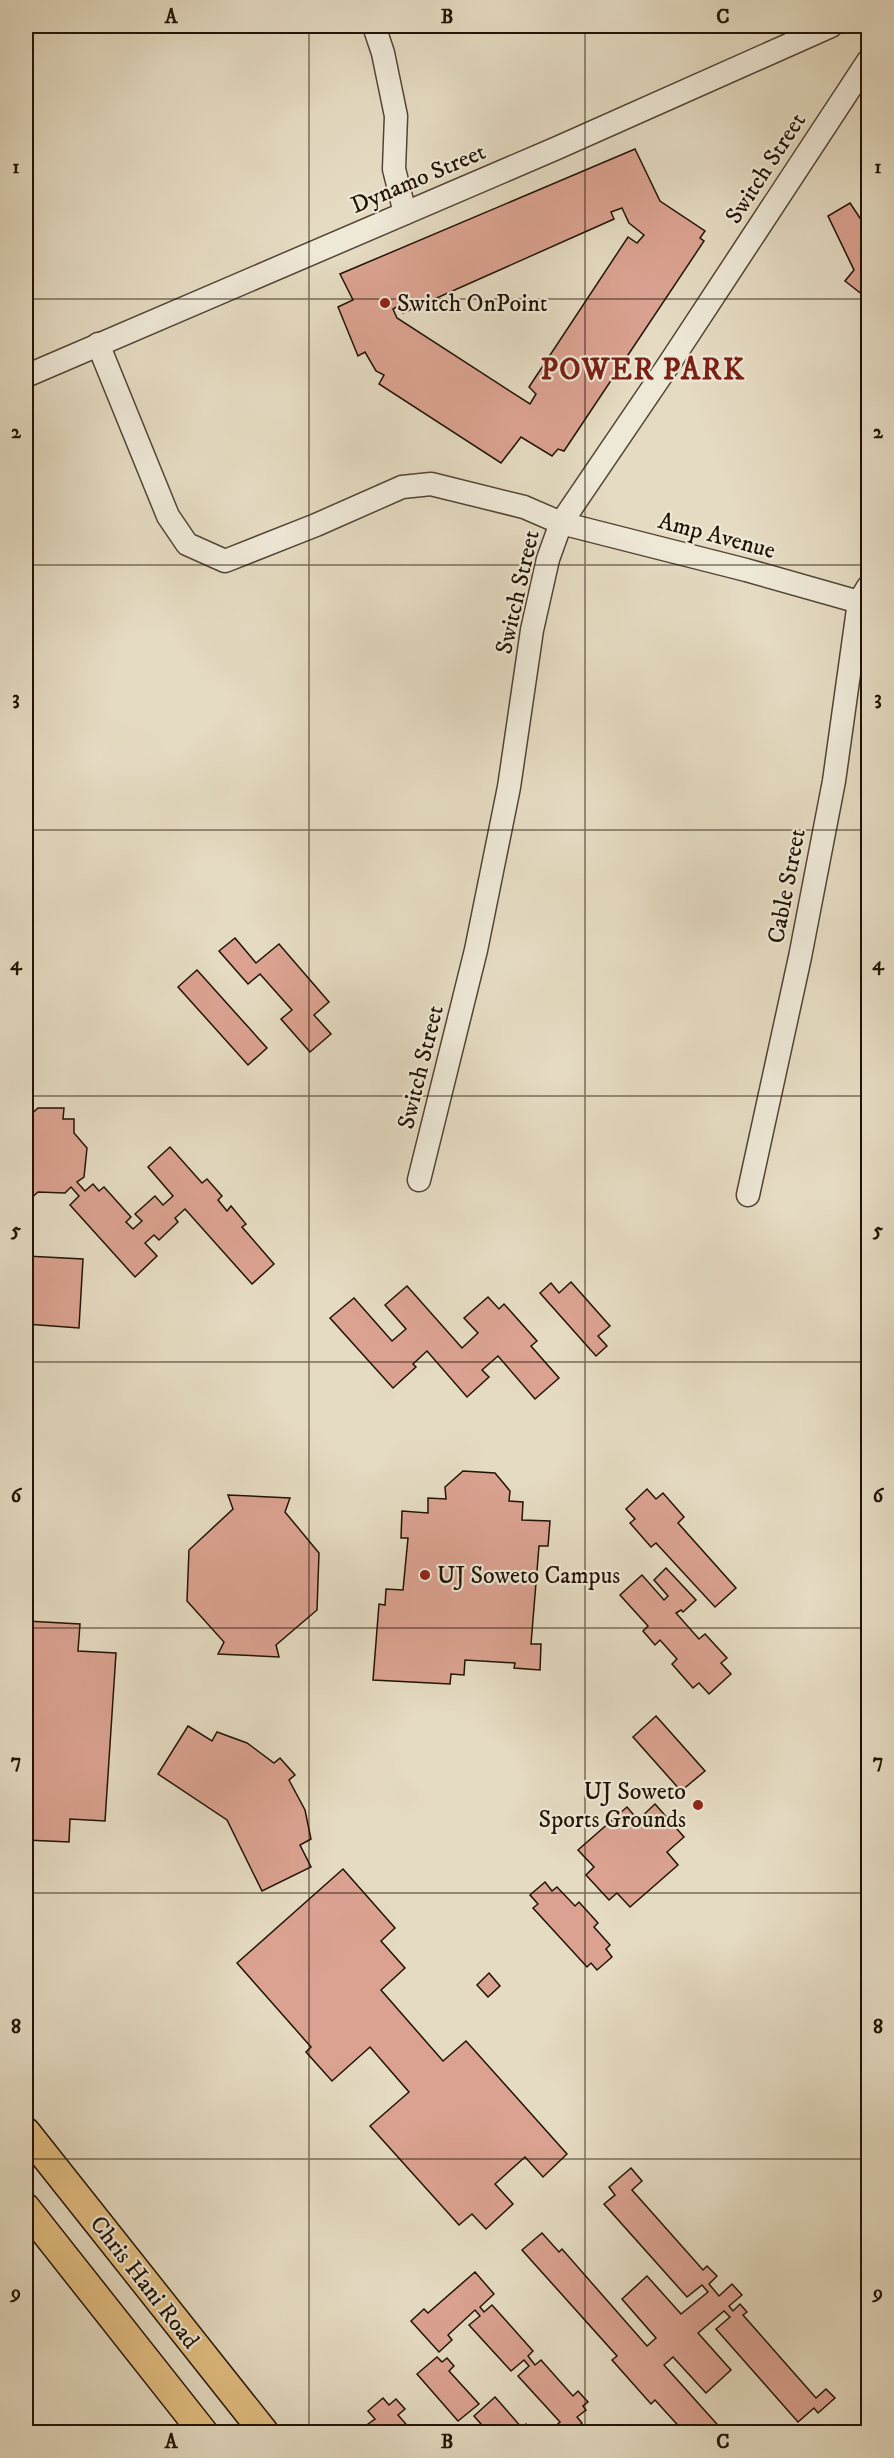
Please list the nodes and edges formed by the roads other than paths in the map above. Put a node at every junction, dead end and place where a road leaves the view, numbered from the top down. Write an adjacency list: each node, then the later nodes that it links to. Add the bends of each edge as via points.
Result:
1 (374, 26): 4 (street, via 396,116 394,170)
2 (831, 26): 4 (street, Dynamo Street)
3 (868, 61): 7 (street, Switch Street)
4 (405, 213): 5 (street, Dynamo Street)
5 (98, 344): 6 (street, Dynamo Street); 7 (street, Amp Avenue, via 168,516 187,544 225,561 402,487 431,484 524,507)
6 (26, 376)
7 (561, 523): 8 (street, Amp Avenue); 9 (street, Switch Street, via 548,559 532,630 509,787 476,950)
8 (864, 595): 10 (street, Cable Street, via 800,957)
9 (418, 1180)
10 (748, 1195)
11 (26, 2132): 14 (main road, Chris Hani Road)
12 (26, 2208): 13 (main road, Chris Hani Road)
13 (203, 2433)
14 (264, 2433)

